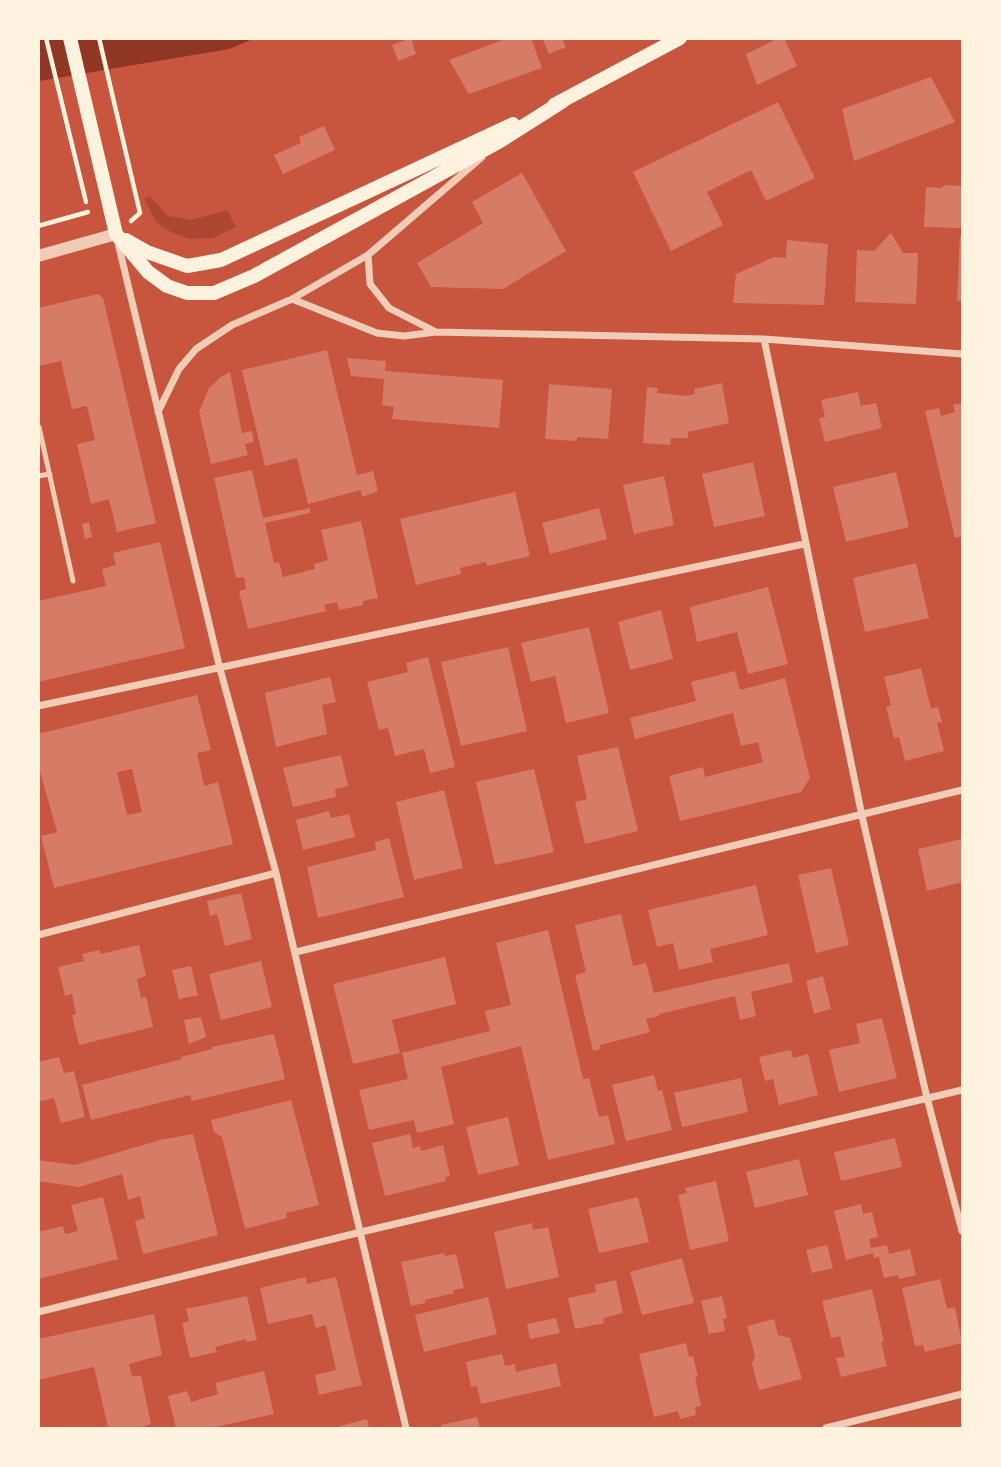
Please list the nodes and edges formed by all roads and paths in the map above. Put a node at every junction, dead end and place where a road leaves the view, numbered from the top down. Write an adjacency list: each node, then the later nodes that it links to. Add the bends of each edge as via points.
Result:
1 (46, 38): 7 (path, via 88,212)
2 (69, 38): 8 (main road)
3 (99, 38): 8 (path, via 140,214)
4 (680, 38): 5 (main road)
5 (563, 101): 6 (main road); 8 (main road, via 221,260 187,266 170,262)
6 (500, 141): 8 (main road, via 307,248 214,293 187,293 167,286 148,272); 10 (street)
7 (38, 226)
8 (116, 234): 9 (street); 15 (street)
9 (38, 256)
10 (368, 256): 11 (street); 12 (street, via 370,284 389,308)
11 (292, 299): 12 (street, via 377,333); 15 (street, via 232,325 196,349 179,369)
12 (436, 332): 13 (street)
13 (764, 339): 14 (street); 19 (street)
14 (962, 354)
15 (157, 413): 21 (street)
16 (39, 427): 17 (lane)
17 (50, 474): 18 (lane); 20 (lane)
18 (38, 476)
19 (804, 544): 21 (street); 24 (street)
20 (73, 581)
21 (220, 669): 22 (street); 25 (street)
22 (38, 706)
23 (962, 790): 24 (street)
24 (862, 816): 27 (street); 29 (street)
25 (276, 873): 26 (street); 27 (street)
26 (38, 934)
27 (296, 952): 31 (street)
28 (962, 1090): 29 (street)
29 (927, 1098): 30 (street); 31 (street)
30 (962, 1231)
31 (361, 1232): 32 (street); 34 (street)
32 (38, 1312)
33 (962, 1394): 35 (street)
34 (406, 1429)
35 (826, 1429)

